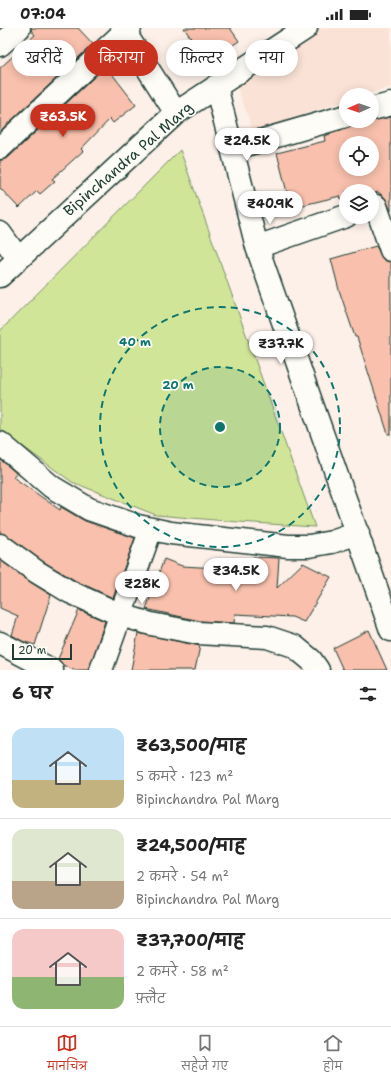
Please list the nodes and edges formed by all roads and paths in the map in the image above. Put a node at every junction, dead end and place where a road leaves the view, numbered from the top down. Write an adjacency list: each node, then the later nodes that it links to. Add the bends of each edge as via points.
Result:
1 (19, 28): 4 (street)
2 (125, 29): 8 (street); 10 (street)
3 (301, 29): 5 (street, Bipinchandra Pal Marg)
4 (0, 45)
5 (216, 86): 8 (street, Bipinchandra Pal Marg); 11 (street)
6 (391, 104): 7 (street)
7 (379, 107)
8 (176, 113): 17 (street, Bipinchandra Pal Marg)
9 (339, 118): 11 (street)
10 (0, 148)
11 (232, 149): 15 (street)
12 (380, 205): 16 (street)
13 (339, 218): 15 (street)
14 (0, 233): 17 (street)
15 (257, 247): 21 (street)
16 (391, 250)
17 (18, 258): 18 (street, Bipinchandra Pal Marg)
18 (0, 276)
19 (0, 443): 20 (street, via 52,487 89,510)
20 (151, 529): 21 (street, via 288,546 332,542); 23 (street)
21 (358, 533): 24 (street)
22 (0, 545): 23 (street, via 70,592)
23 (121, 615): 27 (street); 28 (street, via 151,624 198,632 267,638 294,646 311,660)
24 (390, 627)
25 (0, 643): 26 (street)
26 (52, 670)
27 (101, 670)
28 (318, 670)

